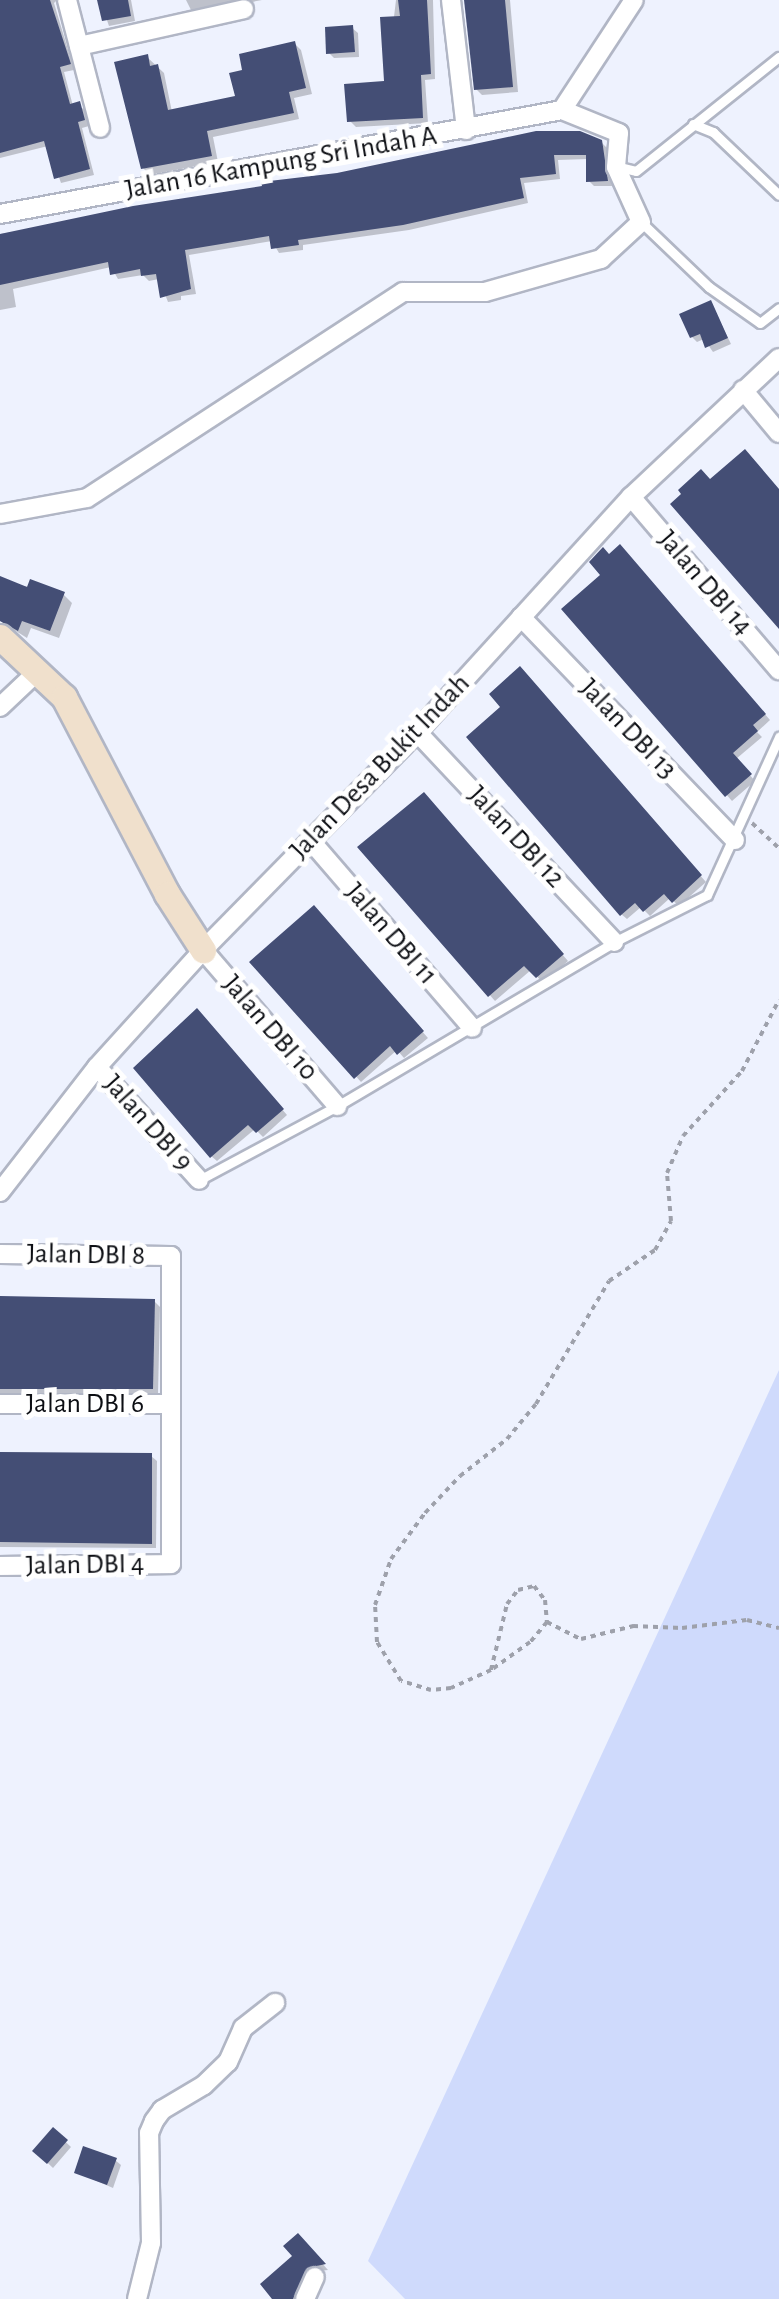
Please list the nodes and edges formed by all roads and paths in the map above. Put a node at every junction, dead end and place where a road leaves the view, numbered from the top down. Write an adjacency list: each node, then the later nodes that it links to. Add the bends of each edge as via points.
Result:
1 (68, 0): 5 (street)
2 (452, 0): 10 (street)
3 (634, 0): 7 (street)
4 (244, 8): 5 (street)
5 (79, 46): 9 (street)
6 (779, 57): 8 (lane)
7 (562, 110): 10 (street, Jalan 16 Kampung Sri Indah A); 11 (street, via 620,133)
8 (693, 124): 11 (lane, via 636,171); 12 (lane, via 713,132)
9 (100, 128)
10 (466, 130): 13 (street, Jalan 16 Kampung Sri Indah A)
11 (616, 167): 14 (street)
12 (779, 195)
13 (0, 214)
14 (640, 222): 15 (lane, via 760,324); 20 (street, via 601,258 584,264 485,292 403,292 87,498)
15 (779, 308)
16 (779, 358): 17 (street, Jalan Desa Bukit Indah)
17 (743, 390): 18 (street); 19 (street, Jalan Desa Bukit Indah)
18 (779, 433)
19 (631, 496): 21 (street, Jalan Desa Bukit Indah); 23 (street, Jalan DBI 14)
20 (0, 514)
21 (521, 618): 26 (street, Jalan Desa Bukit Indah); 30 (street, Jalan DBI 13)
22 (0, 637): 24 (street)
23 (779, 670)
24 (37, 672): 25 (street); 33 (street, via 64,697)
25 (0, 707)
26 (417, 732): 29 (street, Jalan Desa Bukit Indah); 32 (street, Jalan DBI 12)
27 (779, 737): 28 (lane)
28 (745, 816): 30 (lane); 31 (path)
29 (310, 840): 33 (street, Jalan Desa Bukit Indah); 35 (street, Jalan DBI 11)
30 (735, 840): 32 (lane, via 707,894)
31 (779, 848)
32 (614, 942): 35 (lane)
33 (203, 950): 36 (street, Jalan Desa Bukit Indah); 37 (street, Jalan DBI 10)
34 (779, 1000): 46 (path, via 742,1071 683,1136 667,1173 671,1220 655,1250 609,1281 536,1404 507,1440 425,1513 391,1559 375,1605 377,1642 401,1681 452,1688)
35 (472, 1028): 37 (lane)
36 (97, 1066): 38 (street, Jalan DBI 9); 39 (street, Jalan Desa Bukit Indah)
37 (337, 1106): 38 (lane)
38 (199, 1180)
39 (0, 1192)
40 (0, 1254): 42 (street, Jalan DBI 8, via 171,1256)
41 (0, 1404): 42 (street, Jalan DBI 6)
42 (171, 1404): 43 (street, Jalan DBI 4, via 170,1564)
43 (0, 1566)
44 (547, 1622): 45 (path, via 581,1639 634,1626 747,1620); 46 (path); 46 (path, via 534,1586 518,1590 497,1632)
45 (779, 1628)
46 (491, 1670)
47 (275, 2003): 49 (street, via 243,2028 228,2062 162,2110 148,2133 151,2243)
48 (315, 2277): 50 (street)
49 (136, 2299)
50 (306, 2299)

